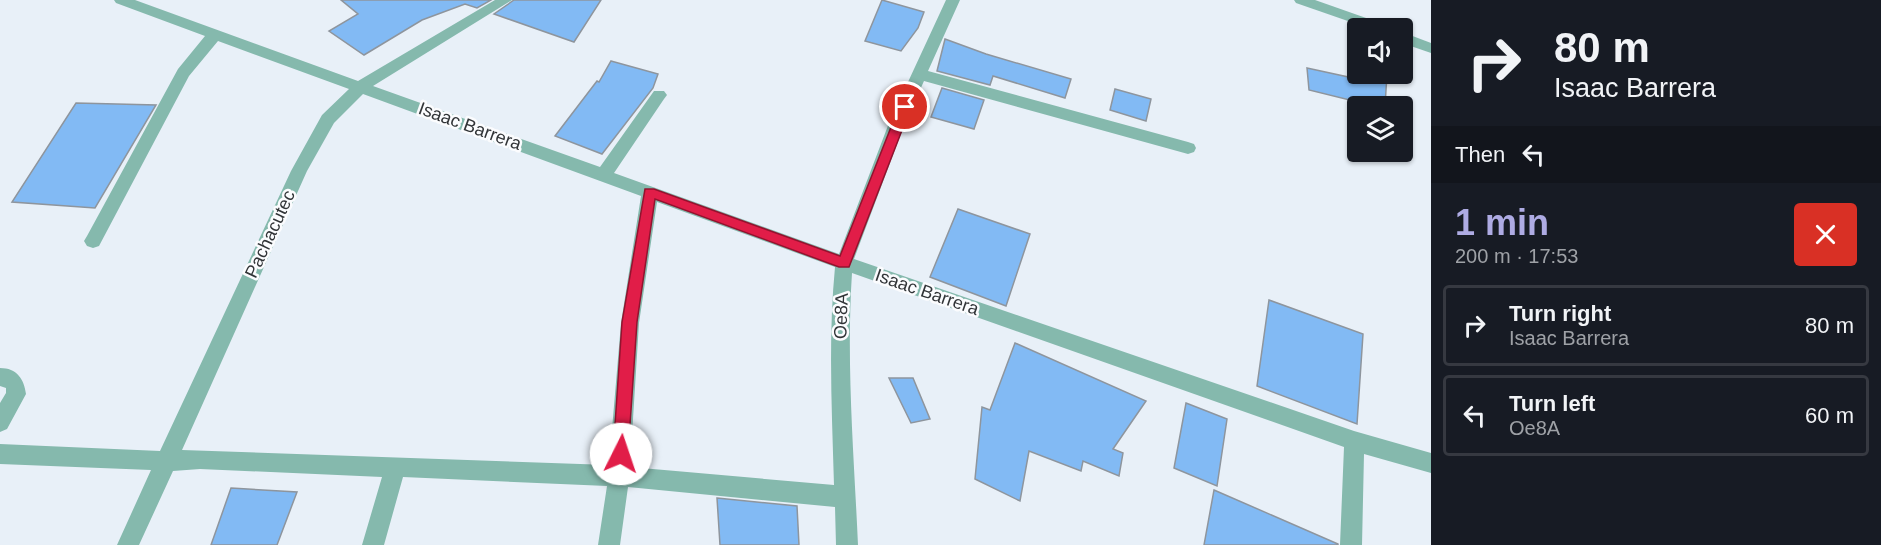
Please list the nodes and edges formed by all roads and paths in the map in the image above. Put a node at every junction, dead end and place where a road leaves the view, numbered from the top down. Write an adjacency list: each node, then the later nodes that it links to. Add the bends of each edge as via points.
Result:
1 (121, 0): 6 (street, Isaac Barrera)
2 (505, 0): 10 (street, Pachacutec)
3 (953, 0): 9 (street, Oe8A)
4 (1301, 0): 5 (street)
5 (1352, 18)
6 (216, 33): 10 (street, Isaac Barrera); 15 (street, via 183,73)
7 (1413, 41): 8 (street)
8 (1431, 48)
9 (919, 74): 12 (street); 16 (street, Oe8A)
10 (360, 86): 13 (street, Isaac Barrera); 21 (street, Pachacutec, via 328,119 299,171)
11 (658, 95): 13 (street)
12 (1188, 148)
13 (605, 176): 14 (street, Isaac Barrera)
14 (650, 192): 16 (street, Isaac Barrera); 24 (street, via 630,322)
15 (93, 241)
16 (844, 263): 19 (street, Isaac Barrera); 25 (street, Oe8A, via 840,374)
17 (0, 377): 18 (street, via 15,384 16,394)
18 (0, 422)
19 (1354, 441): 22 (street, Isaac Barrera); 30 (street)
20 (0, 454): 21 (street)
21 (166, 460): 23 (street); 26 (street, Pachacutec)
22 (1431, 463)
23 (395, 468): 24 (street); 27 (street)
24 (619, 476): 25 (street); 28 (street)
25 (846, 497): 29 (street, Oe8A)
26 (128, 545)
27 (373, 545)
28 (609, 545)
29 (847, 545)
30 (1351, 545)

